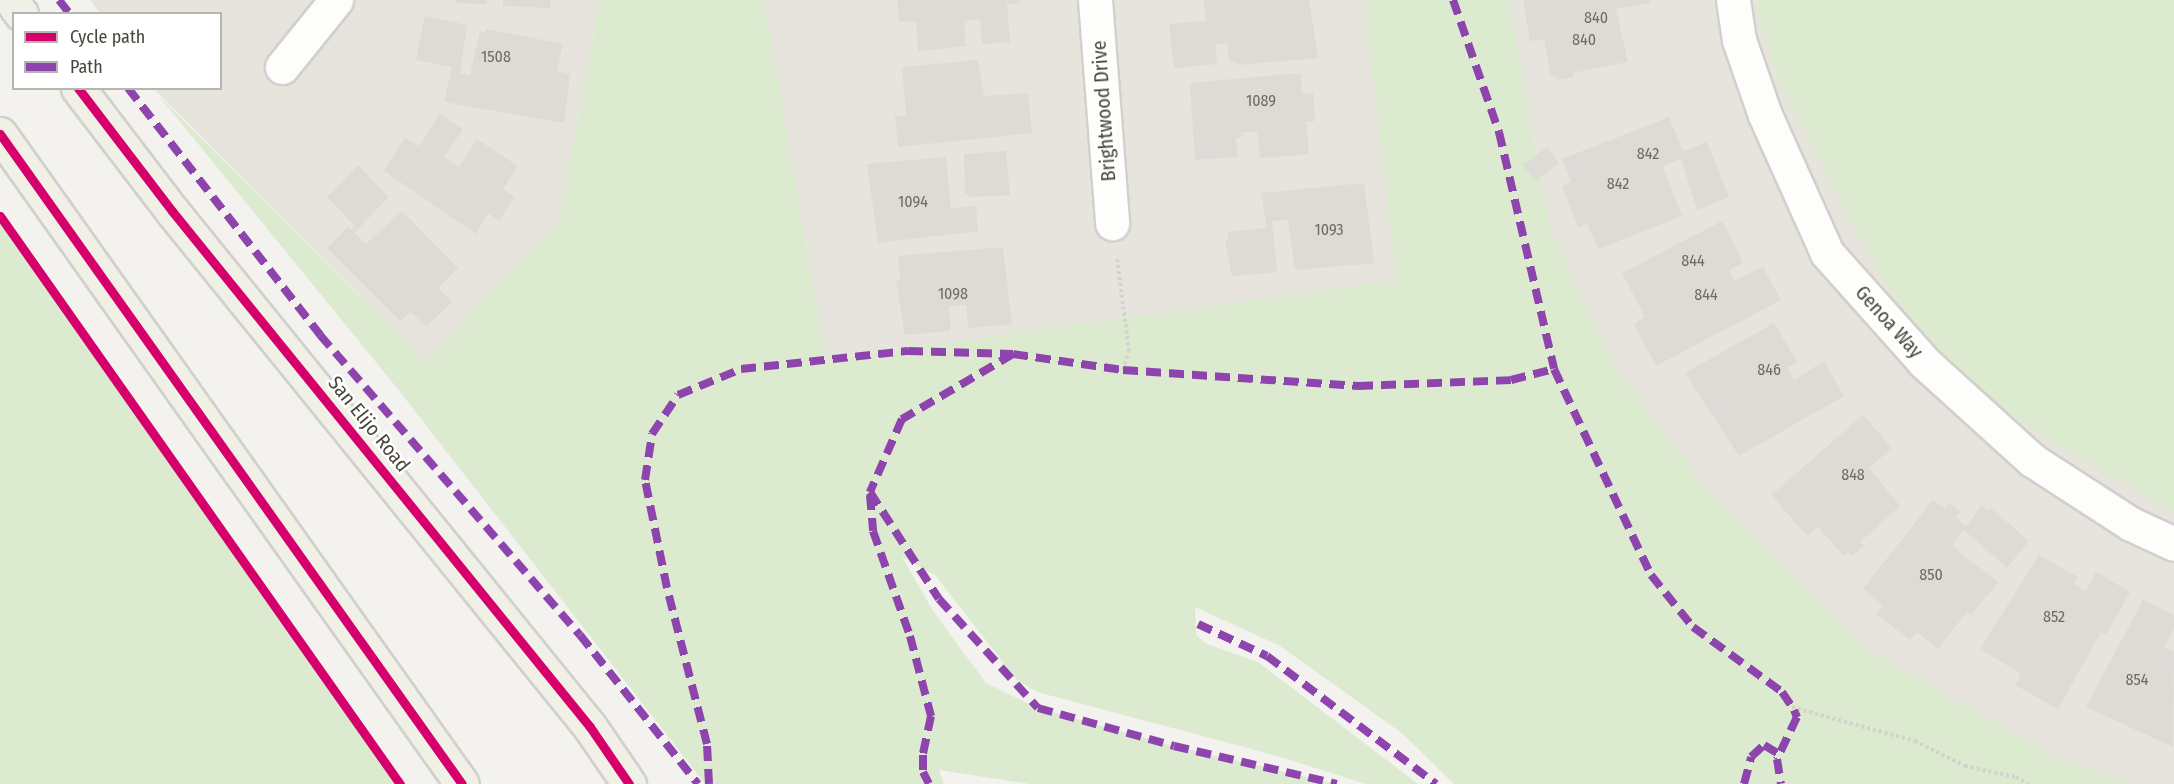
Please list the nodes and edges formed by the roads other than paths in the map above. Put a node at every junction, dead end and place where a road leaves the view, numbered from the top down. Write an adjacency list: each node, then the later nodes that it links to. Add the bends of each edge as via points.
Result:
1 (336, 0): 4 (street)
2 (1095, 0): 7 (street, Brightwood Drive)
3 (1732, 0): 8 (street, Genoa Way, via 1739,40 1765,115 1827,253 1924,362 2032,460 2131,524)
4 (282, 67)
5 (80, 90): 10 (main road, San Elijo Road, via 172,212 590,727)
6 (0, 134): 9 (main road)
7 (1112, 223)
8 (2174, 544)
9 (462, 784)
10 (629, 784)

